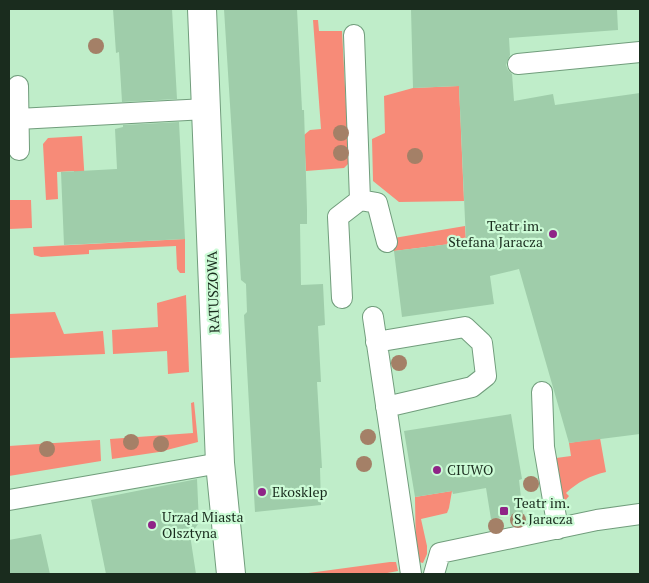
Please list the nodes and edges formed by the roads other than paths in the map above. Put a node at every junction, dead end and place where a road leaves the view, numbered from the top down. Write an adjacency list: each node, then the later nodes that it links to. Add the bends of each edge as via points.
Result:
1 (202, 9): 6 (street, RATUSZOWA)
2 (354, 35): 9 (lane)
3 (640, 52): 4 (lane)
4 (518, 64)
5 (18, 86): 7 (lane)
6 (206, 108): 7 (lane); 16 (street, RATUSZOWA)
7 (18, 120): 8 (lane)
8 (19, 150)
9 (360, 200): 10 (lane, via 377,203); 11 (lane, via 338,217)
10 (387, 242)
11 (342, 298)
12 (373, 317): 13 (lane)
13 (376, 342): 15 (lane); 15 (lane, via 465,327 482,343 486,376 472,387)
14 (542, 392): 19 (lane, via 544,447)
15 (386, 407): 21 (lane)
16 (220, 463): 17 (lane); 20 (street, RATUSZOWA)
17 (9, 500)
18 (640, 514): 19 (lane)
19 (558, 529): 22 (lane, via 440,553)
20 (231, 574)
21 (410, 574)
22 (434, 574)

